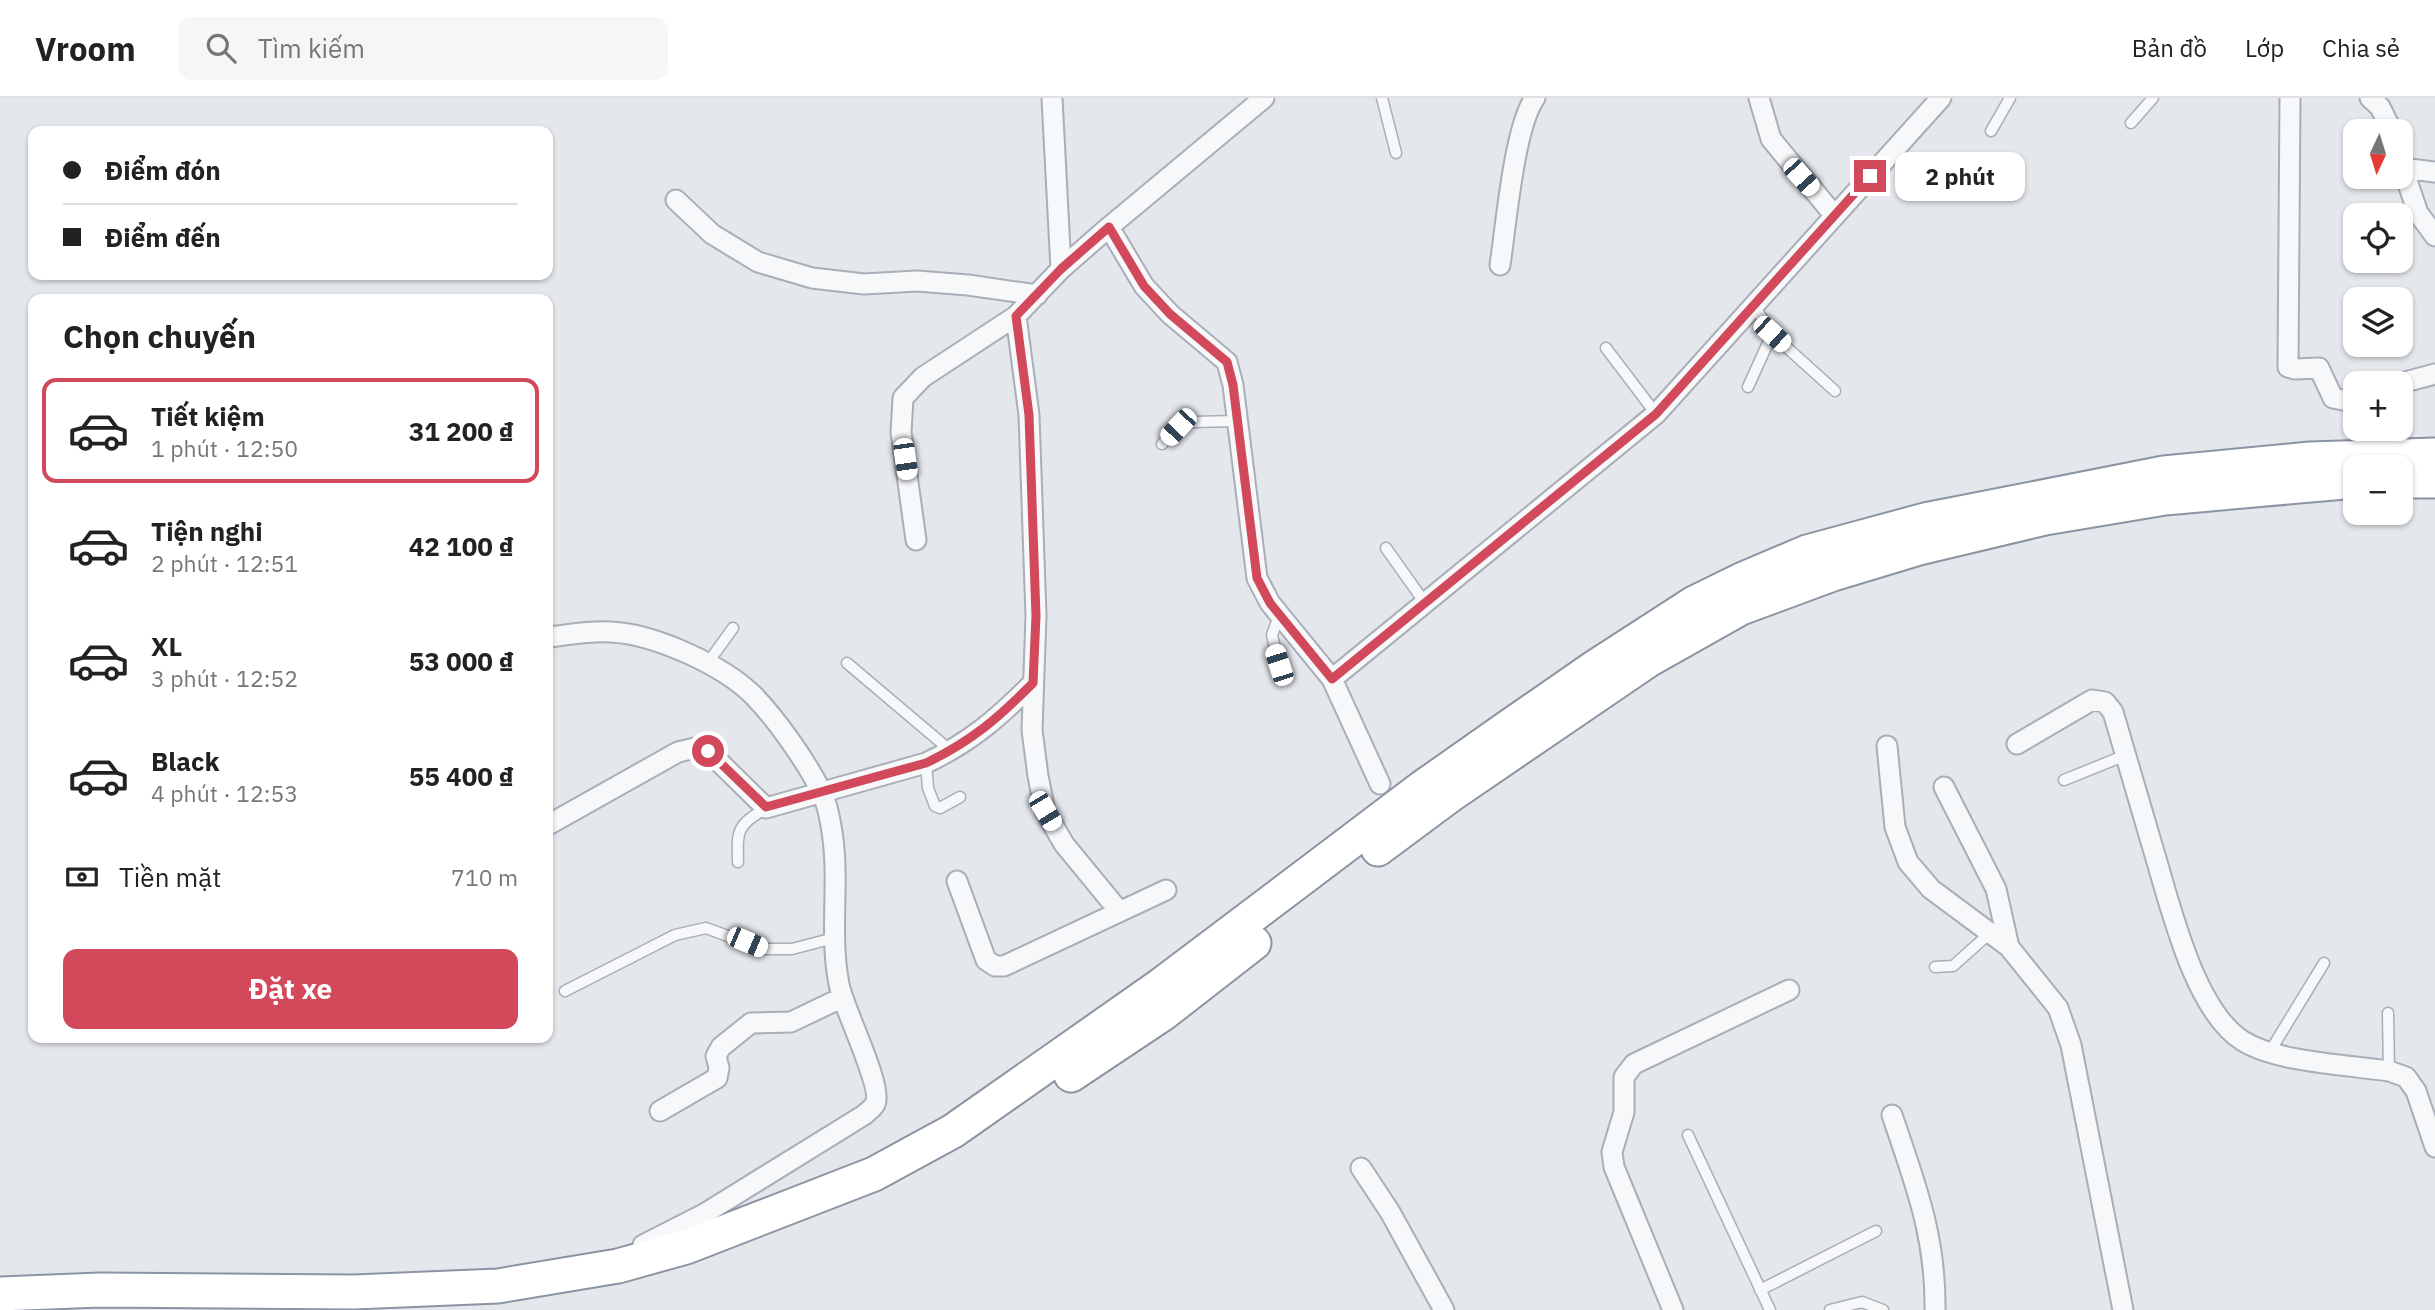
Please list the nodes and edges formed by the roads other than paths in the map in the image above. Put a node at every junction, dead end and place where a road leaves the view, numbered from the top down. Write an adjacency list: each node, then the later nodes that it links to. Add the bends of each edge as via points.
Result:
1 (1052, 98): 23 (street)
2 (1264, 98): 20 (street)
3 (1382, 98): 14 (lane)
4 (1759, 98): 19 (street, via 1771,139)
5 (1941, 98): 19 (street)
6 (2011, 98): 13 (lane)
7 (2153, 98): 12 (lane)
8 (2290, 98): 33 (street, via 2288,367 2319,368 2333,398)
9 (1526, 101): 22 (street)
10 (2380, 101): 11 (street)
11 (2387, 119)
12 (2131, 123)
13 (1991, 131)
14 (1396, 153)
15 (2413, 167): 16 (street)
16 (2435, 172)
17 (2410, 189): 21 (street, via 2418,213)
18 (676, 200): 24 (street, via 712,234 758,262 812,278 864,284 917,281)
19 (1834, 215): 25 (street)
20 (1109, 227): 23 (street); 35 (street, via 1144,286 1227,362)
21 (2435, 236)
22 (1500, 265)
23 (1061, 269): 24 (street)
24 (1037, 295): 26 (street)
25 (1754, 306): 27 (lane); 34 (street)
26 (1016, 316): 41 (street, via 923,377 903,398 901,432); 51 (street, via 1029,415 1036,616)
27 (1772, 334): 31 (lane); 32 (lane)
28 (1606, 348): 34 (lane)
29 (2435, 374): 30 (street)
30 (2413, 380)
31 (1748, 387)
32 (1835, 391)
33 (2343, 400)
34 (1656, 414): 43 (street)
35 (1237, 421): 36 (lane, via 1193,422 1178,427); 44 (street, via 1257,578)
36 (1162, 444)
37 (2435, 455): 88 (highway, via 2310,459 2164,472 1925,520 1807,552 1741,580 1694,603 1518,720 1161,985 953,1131 874,1174 686,1247 618,1266 498,1286 354,1292)
38 (2413, 481): 39 (highway)
39 (2435, 481)
40 (2343, 482): 89 (highway, via 2165,498 2045,519 1919,548 1741,608 1647,661 1452,794 1164,1013 913,1175 796,1229 622,1283 539,1299)
41 (916, 540)
42 (1386, 548): 43 (lane)
43 (1425, 603): 50 (street)
44 (1280, 615): 49 (lane, via 1272,635); 50 (street)
45 (733, 628): 48 (lane)
46 (553, 637): 48 (street, via 611,632 662,642)
47 (847, 663): 54 (lane)
48 (707, 664): 60 (street, via 753,695)
49 (1279, 665)
50 (1332, 679): 58 (street)
51 (1033, 683): 54 (street, via 991,725); 67 (street, via 1032,730 1045,811 1064,844)
52 (2017, 744): 55 (street, via 2092,700 2105,702 2113,712)
53 (1887, 747): 68 (street, via 1895,827 1908,862 1931,889)
54 (951, 751): 56 (street)
55 (2126, 755): 57 (lane); 77 (street, via 2178,932 2197,980 2214,1013 2241,1041)
56 (926, 763): 60 (street); 61 (lane, via 934,806 940,808)
57 (2064, 780)
58 (1380, 784)
59 (1944, 787): 70 (street, via 1996,889)
60 (822, 792): 62 (street); 69 (street, via 836,870)
61 (960, 797)
62 (766, 807): 63 (street, via 708,751 695,748 678,752); 64 (lane, via 738,830)
63 (553, 822)
64 (738, 862)
65 (957, 881): 67 (street, via 986,960 995,966 1004,966)
66 (1166, 890): 67 (street)
67 (1119, 911)
68 (1990, 933): 70 (street); 72 (lane, via 1953,966)
69 (834, 938): 74 (lane, via 792,949 763,949 706,928 675,935); 75 (street)
70 (2009, 947): 96 (street, via 2058,1008 2071,1045)
71 (2324, 963): 77 (lane)
72 (1935, 967)
73 (1789, 990): 91 (street, via 1634,1064 1624,1077 1624,1112 1612,1152 1614,1167)
74 (565, 991)
75 (841, 998): 79 (street, via 791,1022 751,1023 721,1047 716,1056 717,1078); 86 (street, via 867,1060 876,1104 704,1214)
76 (2389, 1013): 78 (lane)
77 (2269, 1054): 78 (street)
78 (2389, 1072): 80 (street, via 2406,1077)
79 (660, 1111)
80 (2429, 1111): 83 (street)
81 (1892, 1115): 95 (street, via 1927,1222)
82 (1688, 1135): 87 (lane)
83 (2435, 1147)
84 (1362, 1168): 90 (street)
85 (1876, 1231): 87 (lane)
86 (643, 1245)
87 (1760, 1290): 92 (lane)
88 (0, 1294)
89 (392, 1310)
90 (1444, 1310)
91 (1673, 1310)
92 (1770, 1310)
93 (1830, 1310): 94 (lane, via 1862,1301)
94 (1883, 1310)
95 (1936, 1310)
96 (2123, 1310)

